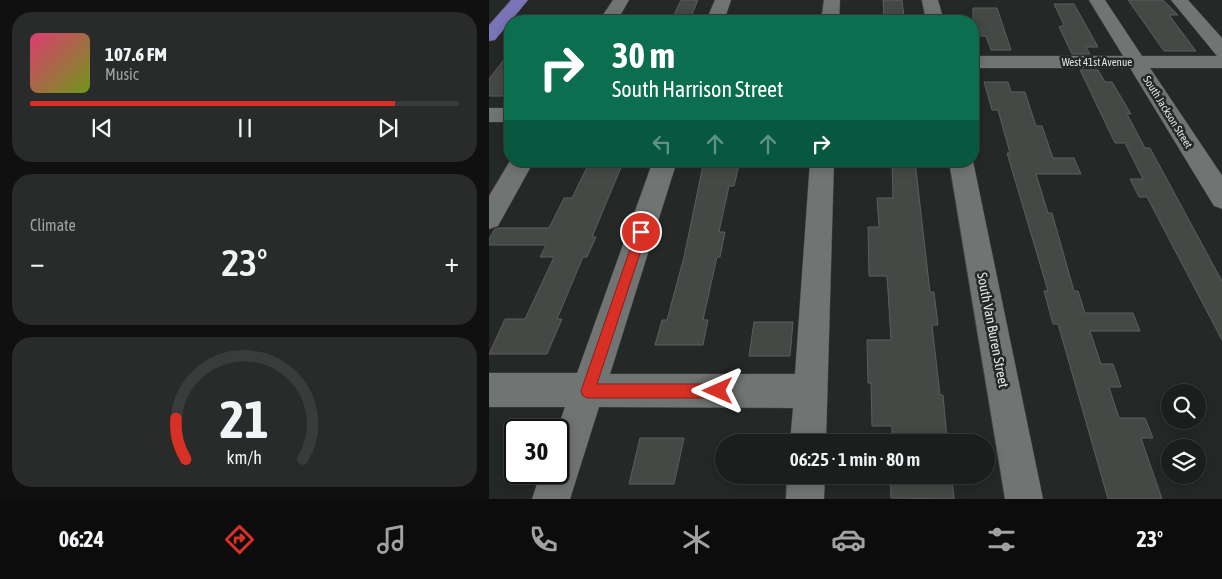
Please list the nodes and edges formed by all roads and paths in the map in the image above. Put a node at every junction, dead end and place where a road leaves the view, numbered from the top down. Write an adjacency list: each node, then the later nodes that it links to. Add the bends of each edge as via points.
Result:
1 (520, 0): 8 (main road)
2 (621, 0): 9 (street)
3 (723, 0): 10 (street)
4 (832, 0): 11 (street)
5 (931, 0): 12 (street)
6 (1097, 0): 17 (street, South Jackson Street)
7 (1179, 0): 15 (street)
8 (507, 15)
9 (612, 15)
10 (717, 15)
11 (831, 15)
12 (934, 15)
13 (504, 19): 14 (main road)
14 (489, 36)
15 (1222, 52)
16 (979, 62): 17 (street, West 41st Avenue)
17 (1136, 62): 18 (street, West 41st Avenue); 25 (street, South Jackson Street)
18 (1222, 62)
19 (489, 115): 20 (street)
20 (504, 115)
21 (519, 167): 26 (street)
22 (663, 167): 28 (street)
23 (822, 167): 29 (street)
24 (962, 167): 34 (street, South Van Buren Street)
25 (1222, 199)
26 (489, 219)
27 (489, 390): 28 (street)
28 (588, 391): 29 (street); 32 (street)
29 (811, 391): 30 (street)
30 (808, 434)
31 (806, 484): 33 (street)
32 (551, 499)
33 (805, 499)
34 (1024, 499)

